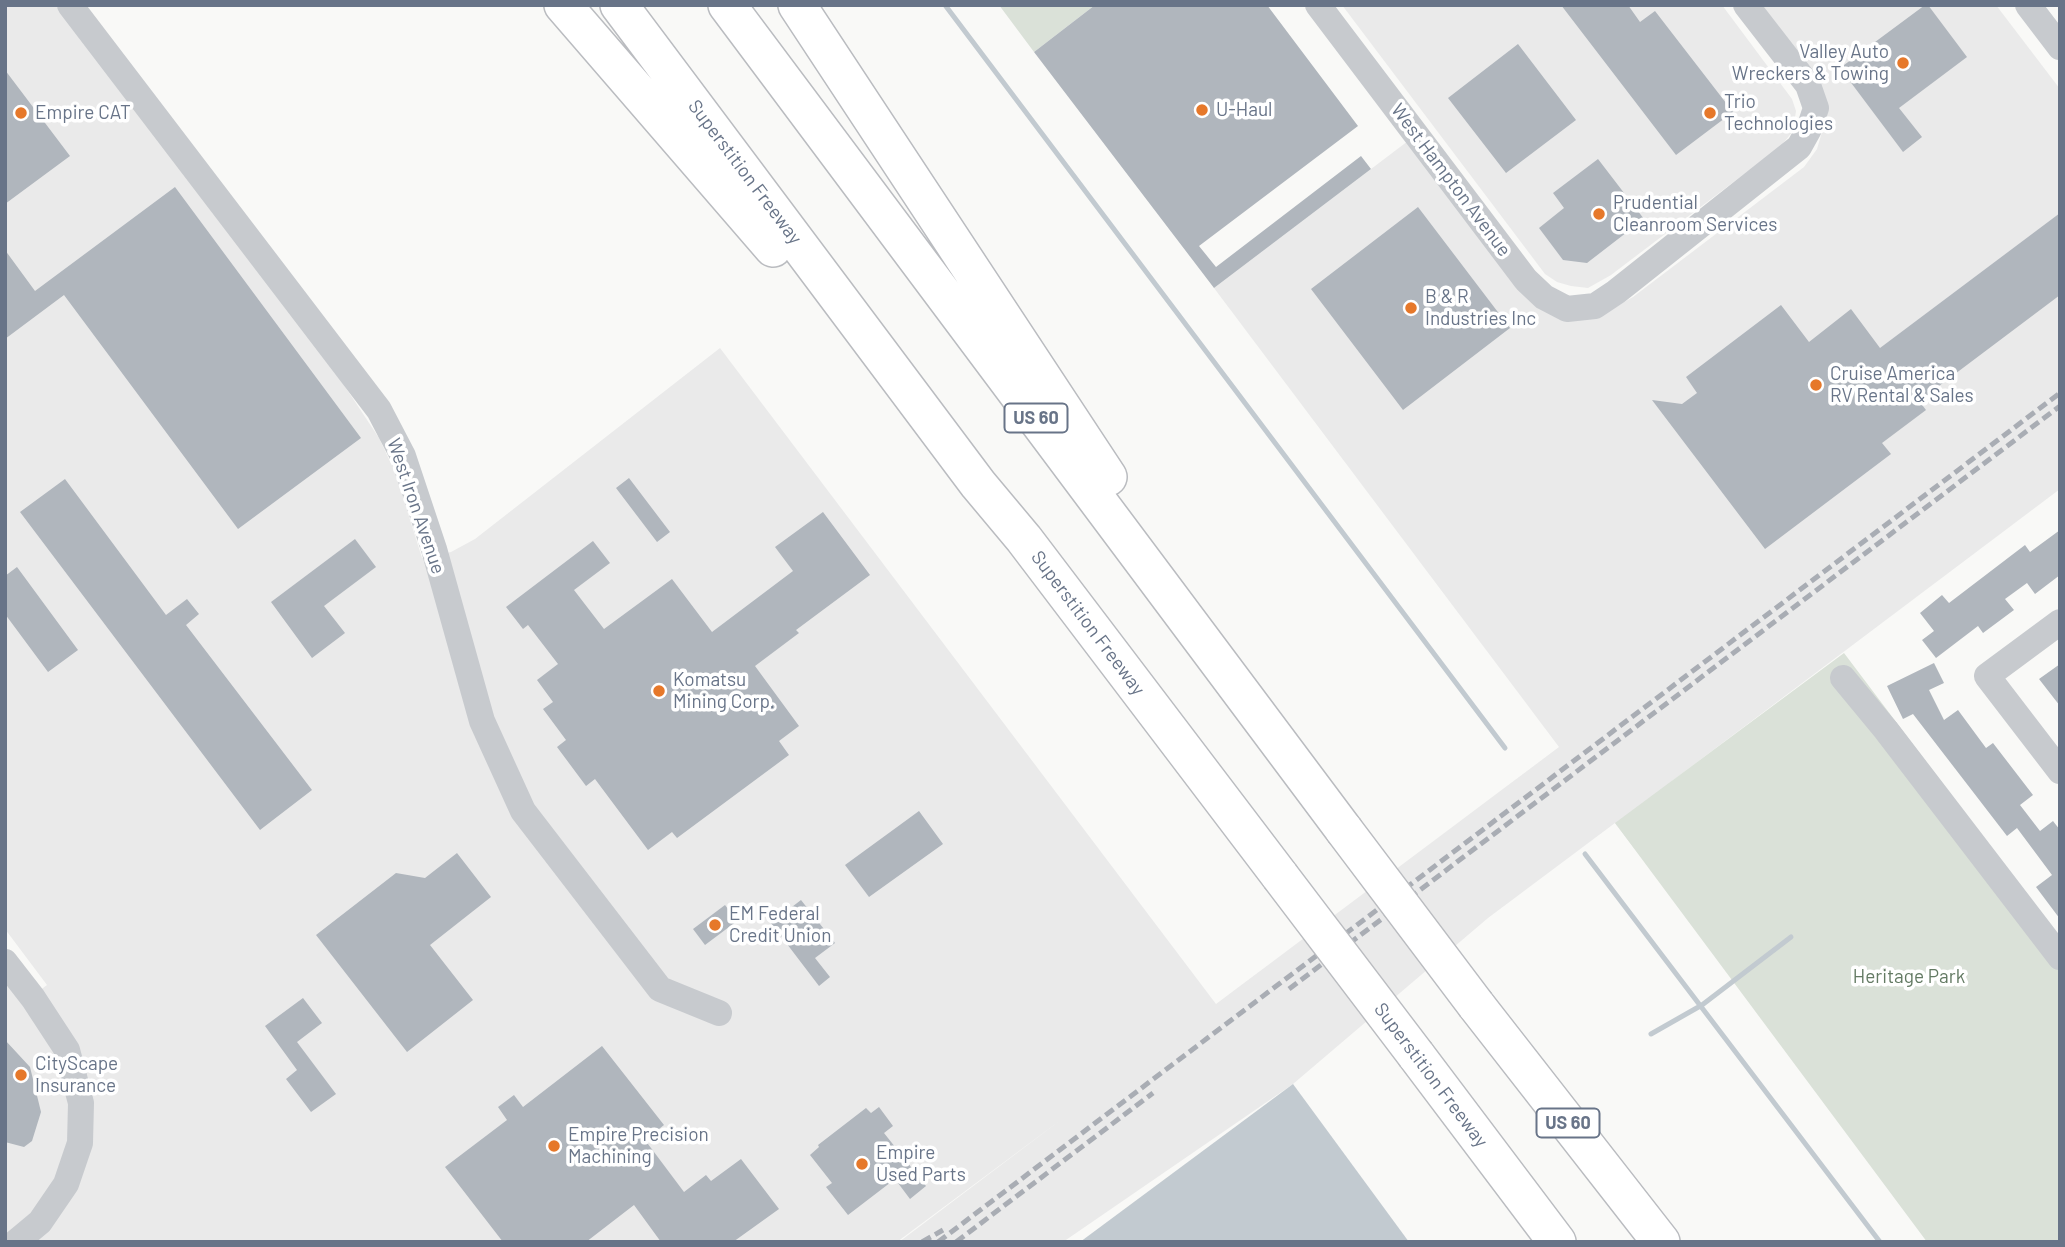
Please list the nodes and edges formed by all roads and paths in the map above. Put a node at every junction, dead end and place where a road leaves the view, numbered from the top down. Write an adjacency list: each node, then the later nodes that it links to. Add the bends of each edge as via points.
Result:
1 (70, 5): 17 (street, West Iron Avenue, via 379,410 403,456 416,495 482,721 523,811 660,989)
2 (563, 5): 10 (highway)
3 (619, 5): 10 (highway, Superstition Freeway)
4 (727, 5): 14 (highway, US 60)
5 (797, 5): 14 (highway)
6 (1318, 5): 7 (street, West Hampton Avenue, via 1526,280 1567,310 1603,301 1799,147 1810,129 1816,108 1808,85)
7 (1746, 5)
8 (2028, 5): 9 (street)
9 (2060, 47)
10 (978, 484): 18 (highway, Superstition Freeway, bridge)
11 (2060, 622): 13 (street, via 1987,676)
12 (1843, 678): 15 (street)
13 (2060, 771)
14 (1344, 830): 20 (highway, US 60, bridge)
15 (2060, 957)
16 (5, 962): 19 (street, via 67,1050 80,1103 80,1143 66,1184 40,1222)
17 (719, 1013)
18 (1555, 1240)
19 (16, 1242)
20 (1661, 1242)

